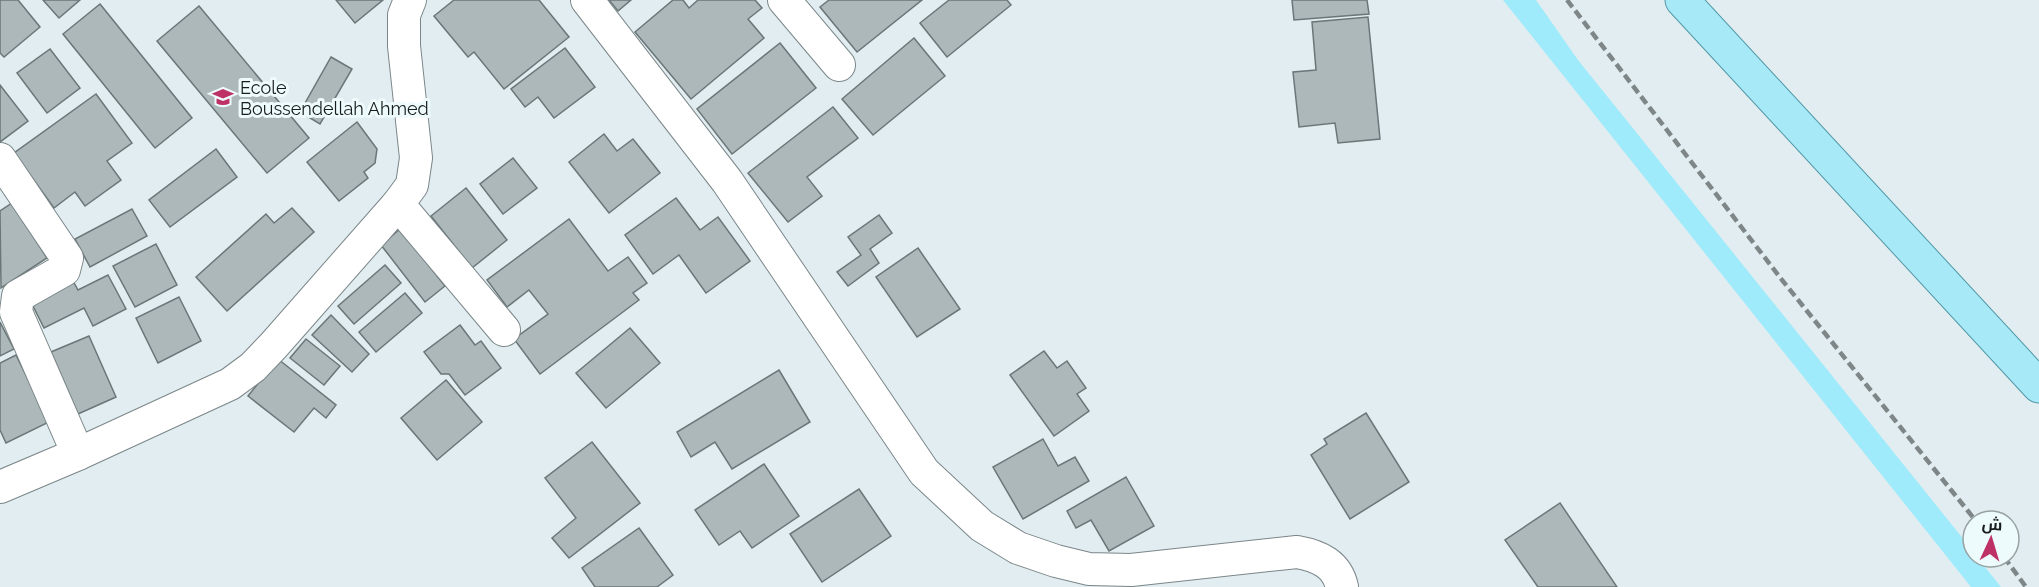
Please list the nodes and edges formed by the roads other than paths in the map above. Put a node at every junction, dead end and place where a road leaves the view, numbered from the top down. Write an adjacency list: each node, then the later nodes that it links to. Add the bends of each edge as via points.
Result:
1 (410, 0): 7 (street, via 404,15 404,46 416,158 412,185)
2 (587, 0): 12 (street, via 727,181 924,472 982,526 1018,548 1089,569 1131,570 1297,552 1316,555 1331,565)
3 (784, 0): 5 (street)
4 (1682, 0): 9 (main road)
5 (839, 65)
6 (0, 159): 10 (street, via 67,258 64,270 18,296 16,312)
7 (398, 204): 8 (street); 10 (street, via 253,367 230,384)
8 (504, 330)
9 (2039, 386)
10 (78, 454): 11 (street)
11 (0, 487)
12 (1342, 587)

